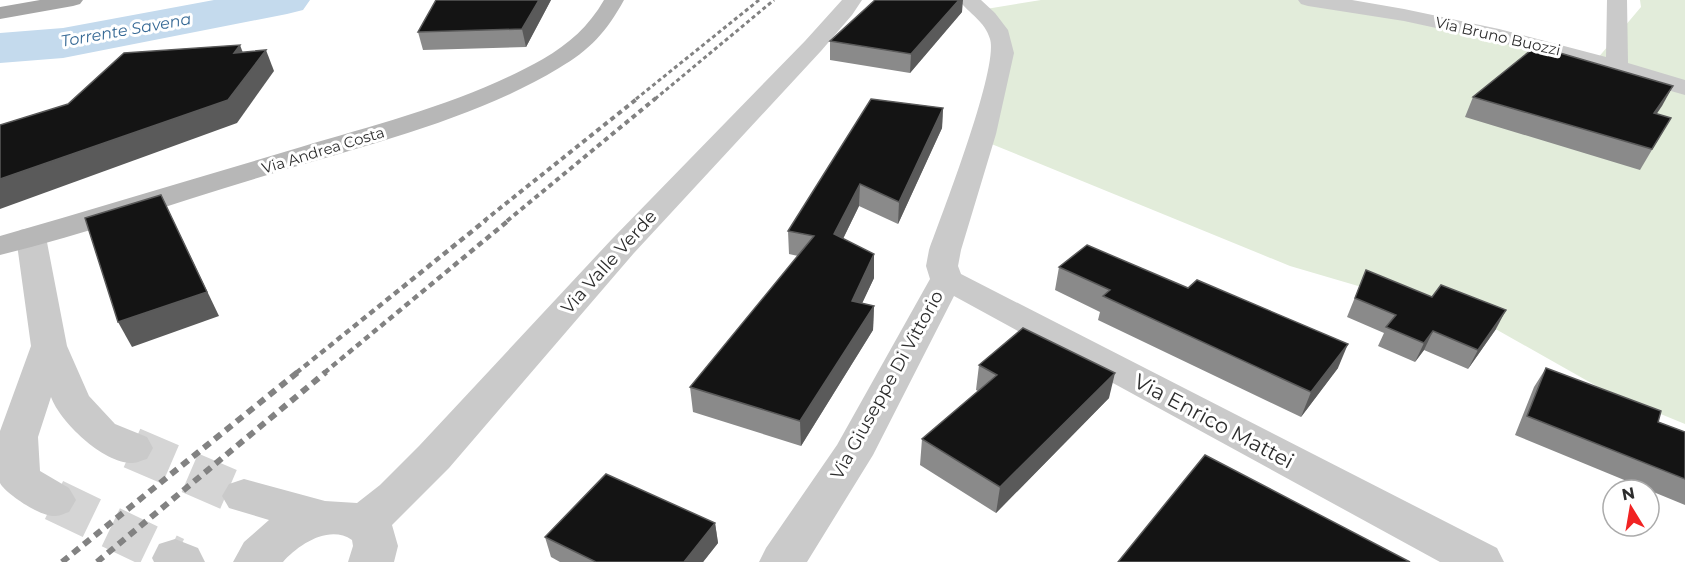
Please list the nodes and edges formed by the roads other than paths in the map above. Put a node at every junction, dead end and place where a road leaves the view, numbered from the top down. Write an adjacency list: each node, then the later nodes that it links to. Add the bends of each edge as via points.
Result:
1 (73, 0): 7 (main road)
2 (614, 0): 10 (main road, Via Andrea Costa, via 602,25 575,49 543,68 457,105 394,128)
3 (852, 0): 17 (street, Via Valle Verde, via 631,237 434,457)
4 (969, 0): 12 (street, Via Giuseppe Di Vittorio, via 997,28 1004,42 983,134 945,250 942,266)
5 (1308, 0): 8 (street, Via Bruno Buozzi, via 1477,29)
6 (1617, 0): 8 (street)
7 (0, 13)
8 (1617, 66): 9 (street, Via Bruno Buozzi)
9 (1685, 88)
10 (31, 237): 11 (main road, Via Andrea Costa); 13 (street)
11 (0, 246)
12 (946, 279): 19 (street, Via Giuseppe Di Vittorio, via 852,455); 20 (street, Via Enrico Mattei)
13 (49, 346): 14 (street, via 72,402 101,434); 16 (street, via 18,437 19,479)
14 (132, 447)
15 (244, 496): 17 (street)
16 (54, 500)
17 (353, 534): 18 (street, Via Valle Verde, via 302,524 266,548)
18 (256, 562)
19 (782, 562)
20 (1481, 562)

